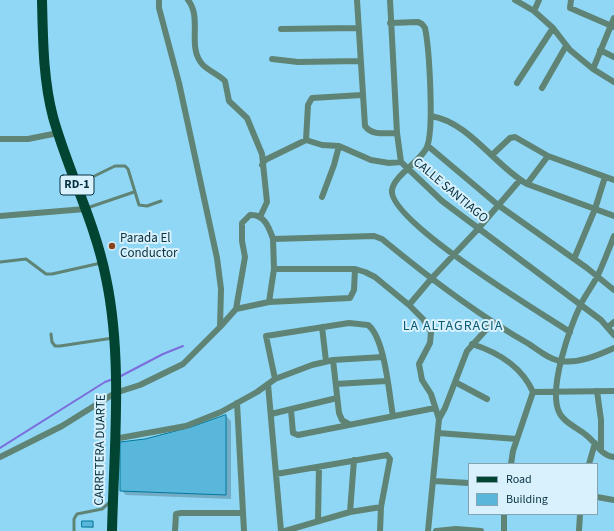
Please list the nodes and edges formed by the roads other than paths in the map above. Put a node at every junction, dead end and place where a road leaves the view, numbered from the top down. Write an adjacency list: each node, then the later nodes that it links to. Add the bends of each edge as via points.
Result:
1 (42, 0): 27 (main road, RD-1, via 45,68)
2 (159, 0): 71 (street, via 217,258 222,289)
3 (188, 0): 36 (street, via 194,13 196,54 202,64 225,81 230,101 247,118 251,126 262,154)
4 (357, 0): 13 (street)
5 (390, 0): 11 (street, CALLE SANTIAGO)
6 (515, 0): 9 (street)
7 (539, 0): 9 (street)
8 (571, 0): 12 (street, via 570,8)
9 (534, 12): 14 (street)
10 (614, 18): 12 (street)
11 (390, 23): 26 (street, via 418,22 425,28); 28 (street, CALLE SANTIAGO)
12 (612, 26): 17 (street)
13 (358, 28): 15 (street); 20 (street)
14 (553, 28): 16 (street); 23 (street)
15 (281, 29)
16 (566, 46): 21 (street); 24 (street)
17 (600, 50): 18 (street); 21 (street)
18 (614, 57)
19 (272, 59): 20 (street, via 298,62)
20 (360, 61): 25 (street)
21 (593, 69): 22 (street)
22 (614, 82)
23 (518, 83)
24 (542, 88)
25 (362, 95): 28 (street, via 367,129 377,133); 30 (street, via 312,98 308,105)
26 (431, 116): 32 (street); 33 (street, via 456,126)
27 (58, 133): 29 (street, via 28,139); 42 (main road, RD-1)
28 (397, 133): 35 (street, CALLE SANTIAGO)
29 (0, 139)
30 (306, 140): 31 (street, via 322,145); 36 (street, via 265,160)
31 (339, 146): 35 (street, via 371,160); 44 (street)
32 (428, 146): 37 (street); 46 (street)
33 (492, 155): 34 (street, via 510,138 515,137); 39 (street)
34 (548, 156): 38 (street); 41 (street)
35 (401, 162): 37 (street, CALLE SANTIAGO)
36 (262, 164): 51 (street, via 267,202)
37 (407, 170): 52 (street, CALLE SANTIAGO); 55 (street, via 392,188 392,198 423,231)
38 (605, 177): 40 (street); 48 (street)
39 (520, 180): 41 (street); 46 (street)
40 (614, 180)
41 (527, 184): 48 (street)
42 (77, 185): 43 (lane, via 120,165 128,169); 47 (main road, RD-1)
43 (134, 192): 45 (lane, via 139,205 147,206); 47 (lane)
44 (322, 197)
45 (161, 201)
46 (498, 205): 52 (street); 56 (street)
47 (86, 209): 49 (street); 58 (main road, RD-1)
48 (595, 209): 50 (street); 56 (street)
49 (0, 216)
50 (614, 216)
51 (260, 217): 54 (street, via 266,223); 68 (street, via 250,215 242,223 245,257)
52 (478, 230): 55 (street); 67 (street, CALLE SANTIAGO)
53 (614, 236): 61 (street)
54 (273, 239): 59 (street); 62 (street, via 374,236 382,239)
55 (454, 255): 62 (street); 74 (street)
56 (574, 259): 61 (street)
57 (0, 262): 58 (lane, via 26,259 46,274 52,274)
58 (103, 262): 77 (main road, RD-1, via 112,309)
59 (274, 269): 60 (street); 65 (street)
60 (355, 269): 65 (street, via 354,290 350,298); 66 (street, via 375,277)
61 (598, 276): 63 (street); 67 (street)
62 (431, 279): 66 (street); 69 (street)
63 (611, 282): 64 (street)
64 (614, 290)
65 (269, 302): 68 (street)
66 (409, 305): 97 (street, via 423,319 431,332 430,343 420,359 419,370)
67 (581, 305): 73 (street, CALLE SANTIAGO); 74 (street)
68 (236, 309): 71 (street)
69 (493, 322): 78 (street); 83 (street)
70 (614, 322): 73 (street)
71 (220, 327): 89 (street, via 183,364 140,385)
72 (322, 327): 80 (street, via 349,323 368,325 376,334); 82 (street); 84 (street, via 266,336)
73 (608, 327): 76 (street, CALLE SANTIAGO)
74 (570, 332): 83 (street)
75 (51, 334): 77 (lane, via 55,346)
76 (614, 335)
77 (114, 338): 89 (main road, CARRETERA DUARTE / RD-1)
78 (472, 344): 86 (street); 92 (street, via 485,348 520,371)
79 (614, 348): 83 (street, via 586,359)
80 (383, 357): 81 (street); 85 (street)
81 (333, 360): 82 (street); 88 (street)
82 (326, 361): 84 (street)
83 (561, 362): 93 (street)
84 (275, 379): 87 (street)
85 (386, 381): 88 (street); 100 (street)
86 (455, 382): 95 (street); 101 (street)
87 (268, 384): 96 (street); 99 (street)
88 (336, 384): 94 (street)
89 (115, 389): 104 (main road, CARRETERA DUARTE); 108 (street, via 62,426)
90 (597, 391): 91 (street); 93 (street); 107 (street, via 601,420)
91 (614, 391)
92 (532, 392): 93 (street); 105 (street)
93 (556, 393): 106 (street, via 559,414)
94 (337, 398): 98 (street); 102 (street, via 342,420)
95 (487, 399)
96 (237, 403): 104 (street, via 186,426); 122 (street)
97 (435, 408): 100 (street); 101 (street)
98 (291, 410): 99 (street); 102 (street, via 294,435)
99 (271, 414): 114 (street)
100 (393, 416): 102 (street)
101 (439, 419): 103 (street)
102 (349, 424)
103 (438, 433): 105 (street); 115 (street)
104 (114, 439): 117 (main road, CARRETERA DUARTE)
105 (517, 439): 111 (street)
106 (595, 443): 107 (street); 112 (street)
107 (601, 450): 109 (street, via 605,455)
108 (0, 457)
109 (614, 457)
110 (354, 460): 113 (street); 120 (street, via 389,456); 121 (street)
111 (511, 463)
112 (589, 463)
113 (319, 467): 114 (street); 125 (street)
114 (276, 474): 131 (street)
115 (434, 481): 116 (street); 134 (street)
116 (468, 483)
117 (113, 495): 127 (lane, via 102,510 77,514); 128 (main road, CARRETERA DUARTE)
118 (598, 497): 119 (street)
119 (614, 500)
120 (382, 508): 121 (street); 133 (street)
121 (350, 512): 125 (street)
122 (242, 513): 129 (street, via 176,514); 130 (street)
123 (504, 515): 137 (street)
124 (580, 515): 138 (street)
125 (318, 521): 132 (street)
126 (455, 530): 135 (street); 136 (street)
127 (74, 531)
128 (112, 531)
129 (175, 531)
130 (244, 531)
131 (281, 531)
132 (285, 531)
133 (380, 531)
134 (428, 531)
135 (436, 531)
136 (481, 531)
137 (504, 531)
138 (579, 531)

